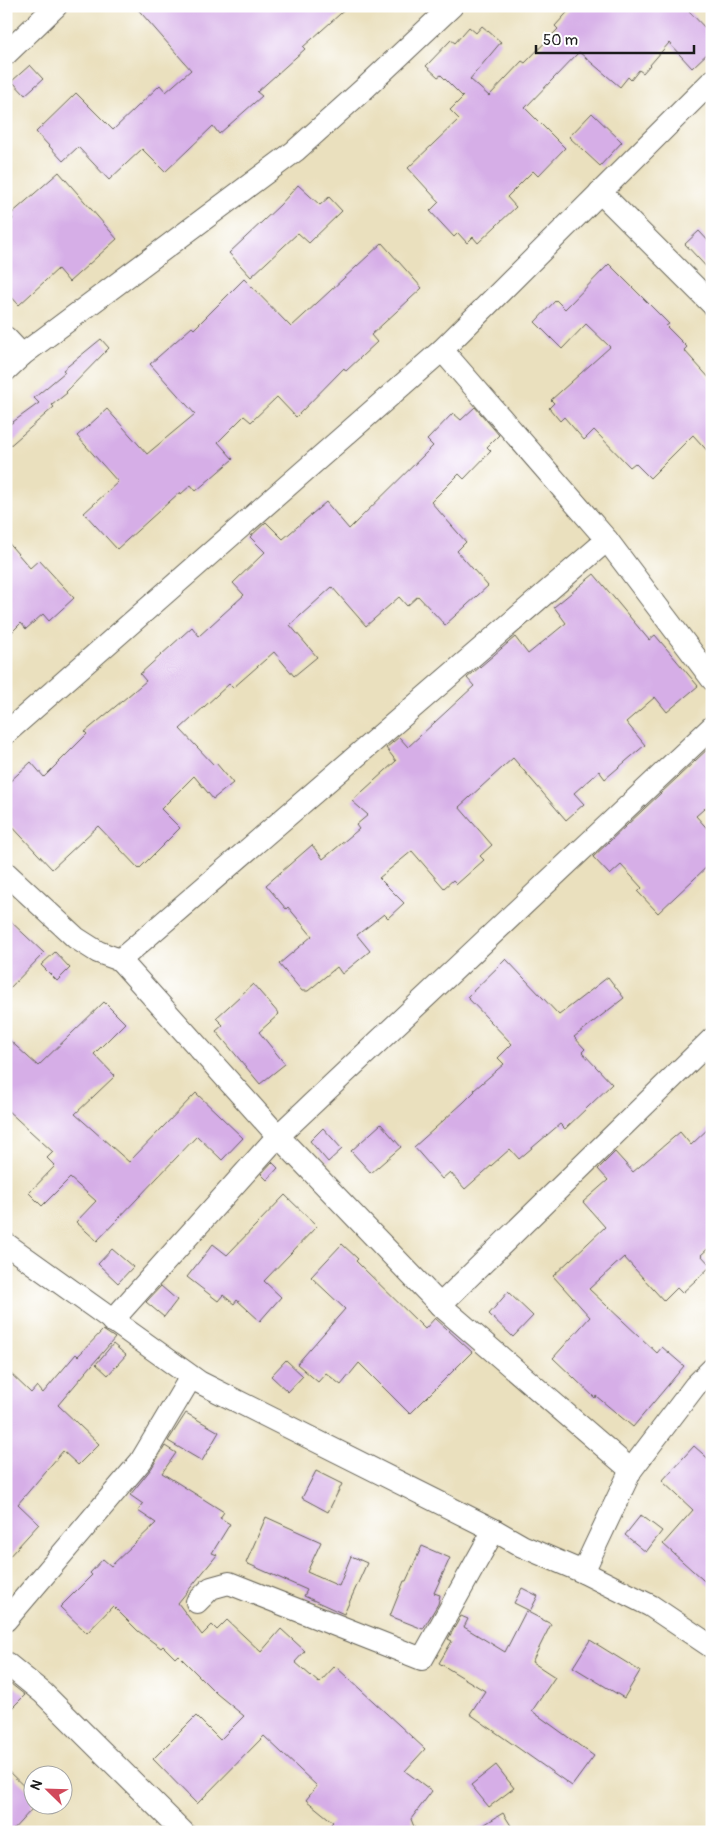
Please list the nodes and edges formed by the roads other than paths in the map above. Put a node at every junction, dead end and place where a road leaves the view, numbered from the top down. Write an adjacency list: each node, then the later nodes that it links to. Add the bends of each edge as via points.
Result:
1 (56, 6): 3 (street)
2 (452, 6): 9 (street, via 295,151)
3 (6, 54)
4 (712, 81): 5 (street)
5 (600, 192): 6 (street); 8 (street)
6 (712, 304)
7 (6, 338): 9 (street)
8 (442, 350): 11 (street); 14 (street)
9 (22, 355): 10 (street)
10 (6, 370)
11 (607, 540): 12 (street); 16 (street)
12 (712, 678)
13 (712, 727): 18 (street)
14 (6, 733)
15 (6, 873): 16 (street, via 76,938 98,952)
16 (120, 960): 18 (street)
17 (712, 1039): 20 (street)
18 (278, 1136): 20 (street); 21 (street)
19 (6, 1244): 21 (street)
20 (440, 1306): 24 (street)
21 (112, 1321): 23 (street)
22 (712, 1369): 24 (street, via 695,1386)
23 (191, 1377): 25 (street); 28 (street, via 141,1461)
24 (631, 1470): 26 (street)
25 (494, 1530): 26 (street, via 522,1546); 27 (street, via 422,1659 229,1583 211,1588)
26 (583, 1572): 29 (street, via 651,1606)
27 (196, 1602)
28 (6, 1620)
29 (712, 1647)
30 (6, 1663): 31 (street, via 49,1699)
31 (183, 1832)

